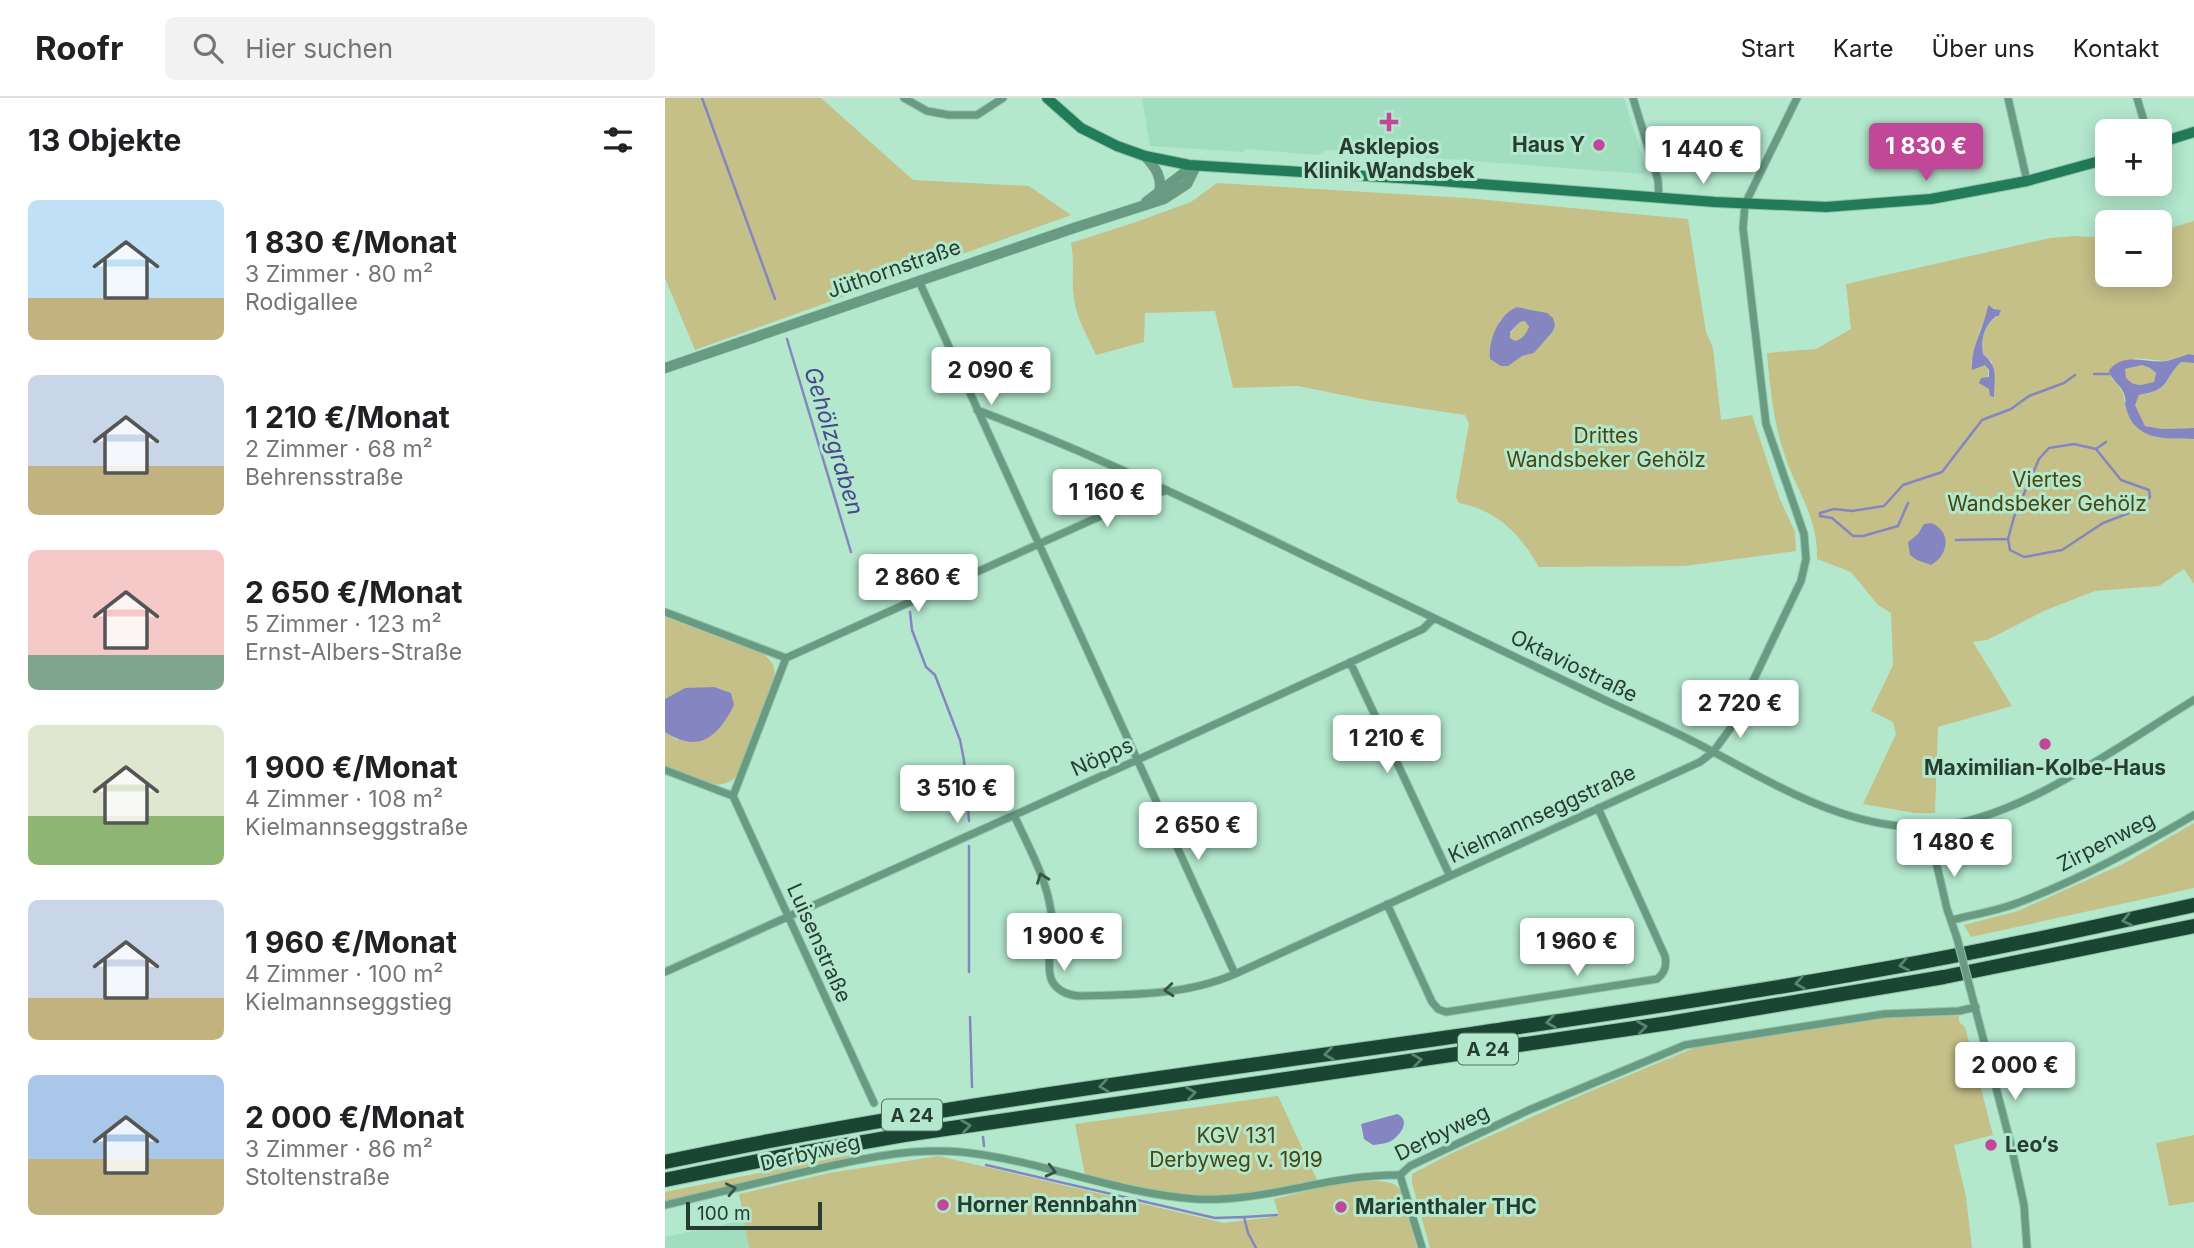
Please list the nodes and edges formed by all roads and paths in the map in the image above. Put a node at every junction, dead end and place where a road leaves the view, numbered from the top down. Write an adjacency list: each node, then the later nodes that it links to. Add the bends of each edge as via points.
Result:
1 (904, 98): 2 (street, via 927,111 977,115)
2 (1003, 98)
3 (1047, 98): 11 (main road, via 1081,128)
4 (1633, 98): 16 (street, via 1658,180)
5 (1797, 98): 17 (street, Kielmannseggstraße)
6 (2008, 98): 14 (street)
7 (2137, 98): 8 (street)
8 (2143, 119)
9 (2194, 132): 10 (main road)
10 (2172, 139)
11 (1145, 156): 13 (main road); 15 (street, via 1158,173)
12 (2095, 162): 14 (main road)
13 (1196, 166): 15 (street, Jüthornstraße); 16 (main road); 18 (street, Jüthornstraße, via 1181,190)
14 (2027, 181): 17 (main road, via 1886,204)
15 (1160, 193): 18 (street, Jüthornstraße)
16 (1659, 199): 17 (main road)
17 (1745, 204): 29 (street, Kielmannseggstraße, via 1743,228 1766,424 1804,534 1806,559 1801,581 1742,705)
18 (1136, 207): 19 (street, Jüthornstraße)
19 (919, 281): 20 (street, Jüthornstraße); 21 (street)
20 (665, 368)
21 (977, 410): 22 (street, Oktaviostraße); 23 (street)
22 (1167, 489): 23 (street); 25 (street, Oktaviostraße)
23 (1038, 544): 26 (street); 30 (street)
24 (665, 612): 26 (street)
25 (1434, 618): 27 (street, Nöpps, via 1423,629); 29 (street, Oktaviostraße)
26 (786, 658): 32 (street)
27 (1350, 662): 30 (street, Nöpps); 37 (street)
28 (2194, 701): 36 (street, Oktaviostraße, via 2005,809)
29 (1713, 752): 33 (street, Kielmannseggstraße); 36 (street, Oktaviostraße, via 1834,811 1890,826)
30 (1137, 760): 34 (street, Nöpps); 44 (street)
31 (665, 770): 32 (street)
32 (733, 796): 40 (street, Luisenstraße)
33 (1598, 807): 37 (street, Kielmannseggstraße); 38 (street, via 1665,956 1665,970 1657,979 1446,1012 1432,1002)
34 (1014, 815): 40 (street, Nöpps); 44 (street, Kielmannseggstraße, one-way to 34, via 1182,989 1091,996 1071,996 1058,989 1050,973 1053,928 1044,882)
35 (2194, 815): 41 (street, Zirpenweg, via 2056,887 2018,903)
36 (1928, 827): 41 (street)
37 (1450, 876): 38 (street, Kielmannseggstraße)
38 (1387, 904): 44 (street, Kielmannseggstraße)
39 (2194, 905): 47 (highway, A 24, one-way to 47, via 1868,972 971,1105)
40 (789, 917): 43 (street, Nöpps); 46 (street, Luisenstraße)
41 (1952, 920): 45 (street, bridge)
42 (2194, 926): 49 (highway, A 24, one-way to 42, via 904,1135 1871,990)
43 (665, 972)
44 (1235, 974)
45 (1976, 1007): 48 (street, Derbyweg, via 1959,1012 1884,1014 1685,1045 1529,1110 1410,1166); 52 (street, via 2014,1157)
46 (874, 1103)
47 (665, 1162)
48 (1400, 1175): 50 (street, Derbyweg, one-way to 48, via 879,1156 942,1151 989,1156 1111,1185 1214,1199 1362,1176); 51 (street)
49 (665, 1180)
50 (665, 1205)
51 (1422, 1248)
52 (2028, 1248)

